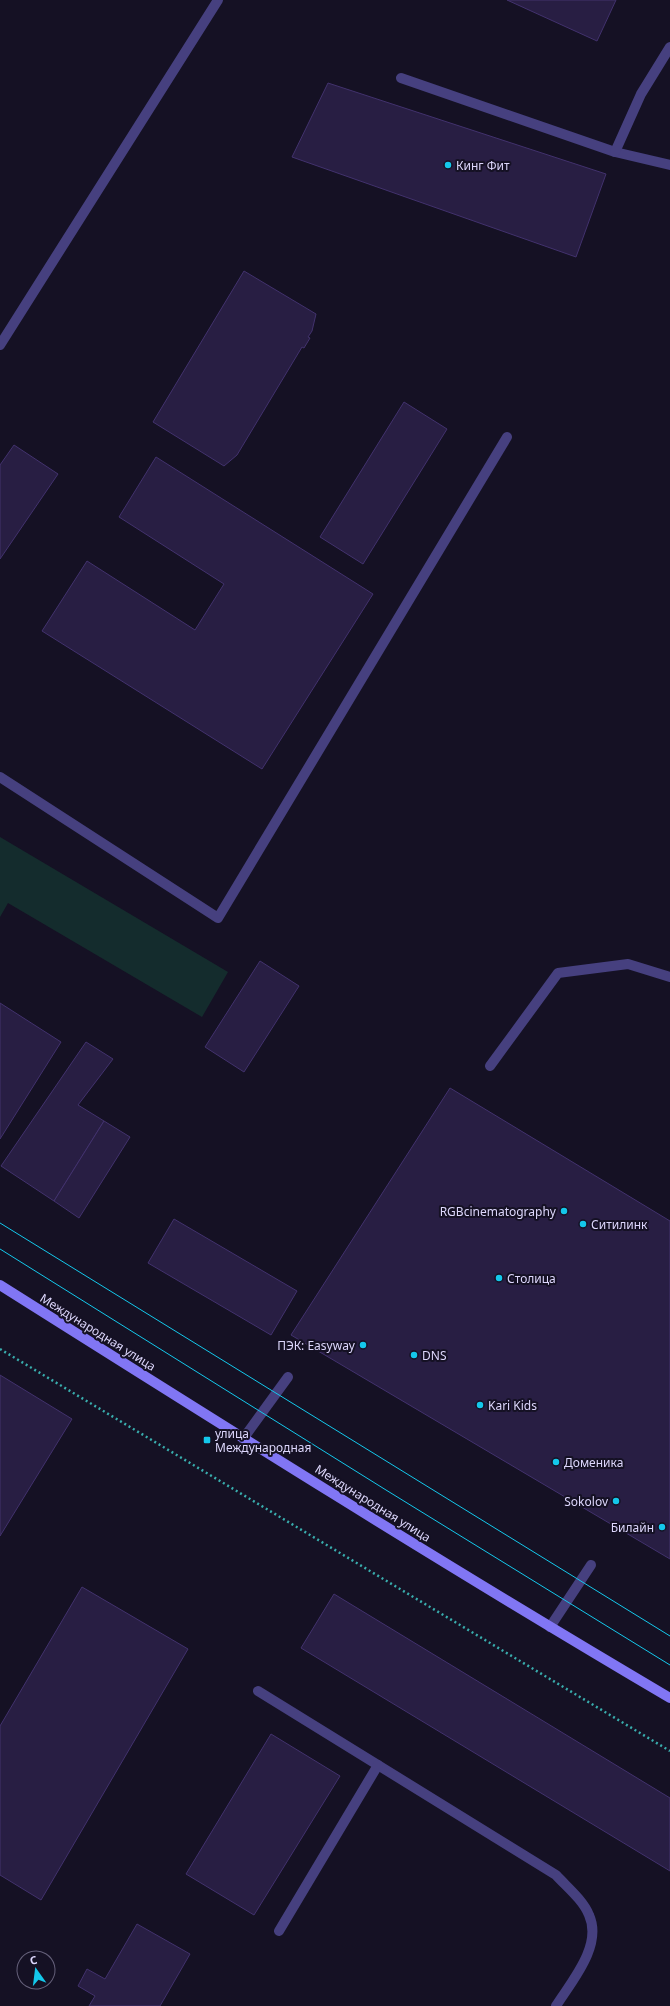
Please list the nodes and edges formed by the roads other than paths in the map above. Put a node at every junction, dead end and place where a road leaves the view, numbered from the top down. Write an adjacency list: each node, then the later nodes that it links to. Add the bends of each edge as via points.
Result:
1 (218, 0): 6 (lane)
2 (670, 47): 4 (lane, via 642,94)
3 (401, 78): 4 (lane)
4 (615, 152): 5 (lane)
5 (670, 164)
6 (0, 345)
7 (507, 437): 8 (lane, via 218,918)
8 (0, 778)
9 (670, 977): 10 (lane, via 628,964 558,973)
10 (490, 1066)
11 (0, 1285): 13 (street, Международная улица)
12 (288, 1377): 13 (lane)
13 (243, 1439): 15 (street, Международная улица)
14 (591, 1565): 15 (lane)
15 (550, 1627): 17 (street, Международная улица)
16 (258, 1691): 18 (lane)
17 (670, 1698)
18 (378, 1765): 19 (lane); 20 (lane, via 556,1875 577,1897 590,1915 593,1936 586,1959)
19 (279, 1931)
20 (556, 2006)

